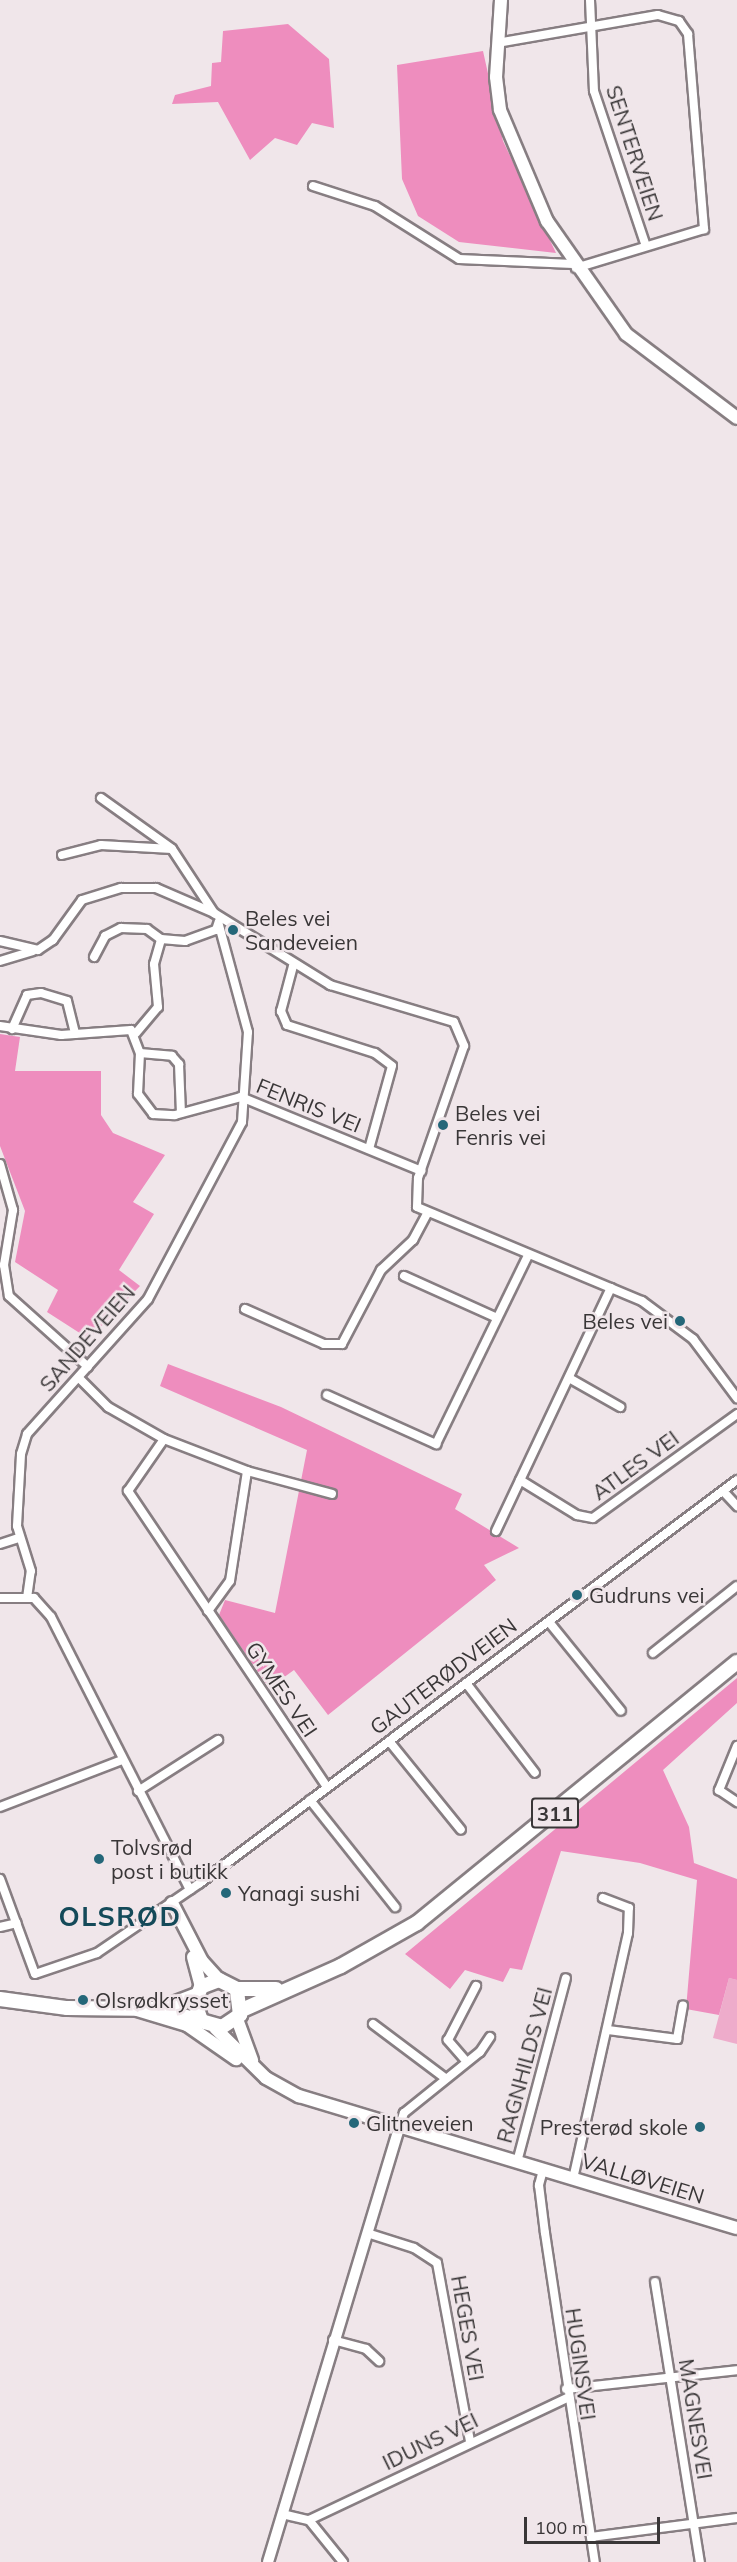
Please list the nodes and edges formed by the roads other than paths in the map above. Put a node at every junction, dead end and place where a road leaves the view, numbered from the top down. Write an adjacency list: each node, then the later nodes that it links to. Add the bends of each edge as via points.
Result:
1 (501, 0): 4 (main road)
2 (590, 0): 3 (street, SENTERVEIEN)
3 (594, 27): 4 (street); 6 (street, SENTERVEIEN, via 594,91); 6 (street, via 658,15 679,21 688,36 706,223 703,231)
4 (498, 43): 7 (main road, via 496,90 505,127 534,195)
5 (313, 186): 7 (street, via 375,206 459,259)
6 (646, 246): 7 (street)
7 (575, 266): 8 (main road, via 636,344)
8 (737, 418)
9 (101, 798): 10 (street, SANDEVEIEN)
10 (172, 849): 11 (street, via 101,845); 12 (street, SANDEVEIEN)
11 (62, 855)
12 (218, 919): 13 (street, via 195,939); 15 (street, via 156,888 109,890 82,900 53,940); 18 (street); 24 (street, SANDEVEIEN, via 245,1016)
13 (161, 939): 16 (street, via 147,928 122,928 105,936); 21 (street, via 154,964 158,1007)
14 (0, 942): 15 (street)
15 (34, 951): 17 (street)
16 (94, 957)
17 (0, 961)
18 (293, 966): 26 (street, via 281,1011 288,1025 375,1053 392,1066); 28 (street, via 347,992 459,1026 462,1051)
19 (0, 1026): 20 (street)
20 (12, 1029): 22 (street); 22 (street, via 22,1002 41,993 67,1001)
21 (136, 1033): 22 (street, via 119,1028); 23 (street, FENRIS VEI)
22 (75, 1034)
23 (140, 1053): 25 (street, via 172,1056 179,1064); 25 (street, FENRIS VEI, via 138,1094 145,1108 158,1116)
24 (247, 1099): 25 (street, FENRIS VEI, via 230,1098); 26 (street, FENRIS VEI); 35 (street, SANDEVEIEN, via 236,1137 148,1299)
25 (181, 1113)
26 (369, 1149): 28 (street, FENRIS VEI)
27 (0, 1164): 35 (street, via 13,1210 4,1265 9,1296)
28 (421, 1171): 29 (street, via 414,1200)
29 (427, 1214): 30 (street); 33 (street, via 407,1248 381,1270 342,1344 324,1344)
30 (528, 1255): 32 (street); 34 (street)
31 (404, 1276): 34 (street)
32 (610, 1288): 37 (street); 39 (street, via 681,1327)
33 (245, 1309)
34 (497, 1318): 38 (street, via 436,1444)
35 (88, 1367): 36 (street, SANDEVEIEN)
36 (80, 1378): 42 (street, via 121,1417); 50 (street, SANDEVEIEN, via 34,1423 23,1443)
37 (569, 1378): 40 (street); 44 (street)
38 (327, 1395)
39 (737, 1398)
40 (620, 1407)
41 (737, 1414): 44 (street, ATLES VEI, via 593,1518 577,1515)
42 (164, 1439): 43 (street); 55 (street, GYMES VEI, via 134,1480 130,1498)
43 (247, 1471): 47 (street); 55 (street, via 230,1581)
44 (520, 1480): 49 (street)
45 (737, 1480): 46 (street, GAUTERØDVEIEN)
46 (723, 1491): 48 (street); 56 (street, GAUTERØDVEIEN)
47 (332, 1494)
48 (737, 1506)
49 (496, 1531)
50 (18, 1538): 51 (street); 54 (street, SANDEVEIEN, via 31,1571)
51 (0, 1544)
52 (737, 1586): 57 (street)
53 (0, 1598): 54 (street)
54 (27, 1598): 64 (street, via 37,1600 51,1617)
55 (208, 1611): 66 (street, GYMES VEI)
56 (549, 1622): 59 (street, GAUTERØDVEIEN); 60 (street)
57 (653, 1653)
58 (737, 1662): 81 (main road, 311, via 417,1923 366,1954)
59 (466, 1683): 62 (street, GAUTERØDVEIEN); 65 (street)
60 (621, 1711)
61 (218, 1740): 67 (street)
62 (389, 1741): 66 (street, GAUTERØDVEIEN); 71 (street)
63 (737, 1746): 69 (street, via 719,1790)
64 (122, 1760): 67 (street); 70 (street)
65 (535, 1773)
66 (327, 1787): 68 (street, GAUTERØDVEIEN)
67 (138, 1791): 73 (street)
68 (310, 1800): 73 (street, GAUTERØDVEIEN); 76 (street)
69 (737, 1802)
70 (0, 1808)
71 (461, 1830)
72 (0, 1879): 77 (street, GAUTERØDVEIEN)
73 (190, 1890): 75 (street, GAUTERØDVEIEN)
74 (603, 1898): 93 (street, via 623,1904 630,1913)
75 (172, 1903): 77 (street, GAUTERØDVEIEN, via 97,1953 45,1974 33,1972); 80 (main road, via 202,1961); 84 (main road)
76 (395, 1907)
77 (17, 1923): 78 (street)
78 (0, 1927)
79 (566, 1978): 99 (street, RAGNHILDS VEI)
80 (219, 1980): 83 (main road); 84 (main road)
81 (296, 1985): 83 (main road, 311); 89 (main road, 311)
82 (476, 1986): 95 (street, via 448,2040)
83 (237, 1989): 89 (main road)
84 (199, 1991): 87 (main road); 90 (main road)
85 (0, 1999): 88 (main road)
86 (683, 2006): 93 (street, via 677,2039)
87 (158, 2009): 88 (main road); 90 (main road)
88 (137, 2010): 96 (main road, via 187,2025)
89 (239, 2014): 92 (main road, 311); 96 (main road)
90 (201, 2020): 92 (main road)
91 (373, 2025): 97 (street)
92 (215, 2028): 96 (main road, VALLØVEIEN)
93 (608, 2030): 101 (street)
94 (490, 2037): 95 (street)
95 (466, 2061): 97 (street)
96 (261, 2073): 98 (main road, VALLØVEIEN, via 299,2097)
97 (445, 2078): 98 (street, via 404,2114)
98 (399, 2128): 99 (main road, VALLØVEIEN); 103 (street)
99 (517, 2162): 100 (main road, VALLØVEIEN)
100 (543, 2170): 101 (main road, VALLØVEIEN); 109 (street, HUGINSVEI, via 539,2185)
101 (573, 2179): 102 (main road, VALLØVEIEN)
102 (737, 2228)
103 (367, 2233): 105 (street); 110 (street, HEGES VEI, via 414,2248 437,2263)
104 (655, 2282): 108 (street, MAGNESVEI)
105 (333, 2340): 106 (street, via 366,2349); 111 (street)
106 (379, 2361)
107 (737, 2370): 108 (street, IDUNS VEI)
108 (671, 2376): 109 (street, IDUNS VEI); 114 (street, MAGNESVEI)
109 (566, 2394): 110 (street, IDUNS VEI); 115 (street, HUGINSVEI)
110 (470, 2441): 113 (street, IDUNS VEI)
111 (282, 2514): 113 (street); 116 (street)
112 (737, 2518): 114 (street)
113 (309, 2520): 117 (street)
114 (694, 2523): 115 (street); 119 (street, MAGNESVEI)
115 (591, 2536): 118 (street, HUGINSVEI)
116 (268, 2562)
117 (343, 2562)
118 (595, 2562)
119 (699, 2562)

